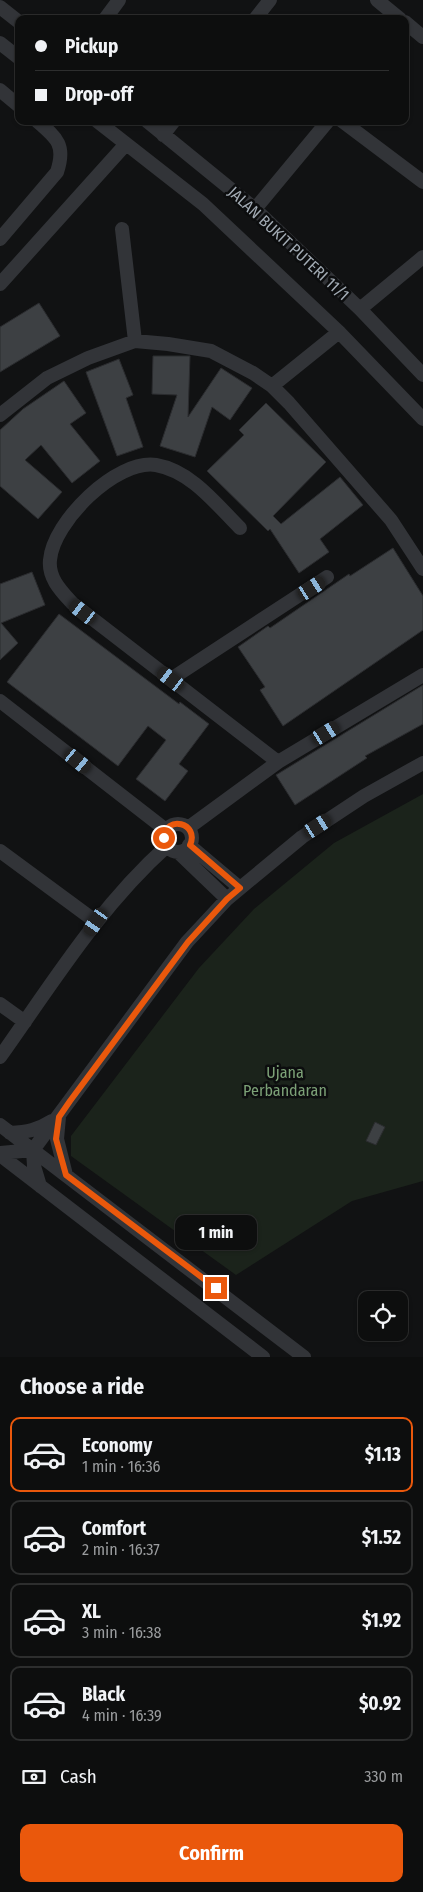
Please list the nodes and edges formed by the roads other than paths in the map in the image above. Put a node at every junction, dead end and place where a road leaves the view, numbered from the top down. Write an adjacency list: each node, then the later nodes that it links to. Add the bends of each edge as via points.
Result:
1 (119, 0): 5 (street)
2 (270, 0): 6 (street)
3 (377, 0): 7 (street)
4 (0, 7): 8 (street)
5 (108, 15)
6 (258, 15)
7 (394, 15)
8 (15, 19)
9 (409, 27): 10 (street)
10 (423, 36)
11 (0, 43): 12 (street)
12 (15, 55)
13 (0, 90): 14 (street)
14 (15, 103)
15 (42, 125): 26 (street, via 55,136 62,150 59,167)
16 (102, 125): 22 (street)
17 (152, 125): 21 (street, JALAN BUKIT PUTERI 11/1)
18 (171, 125): 21 (street)
19 (325, 125): 24 (street)
20 (347, 125): 23 (street)
21 (163, 135): 24 (street, JALAN BUKIT PUTERI 11/1)
22 (126, 144): 28 (street); 30 (street, via 203,204)
23 (423, 182)
24 (255, 209): 29 (street, JALAN BUKIT PUTERI 11/1)
25 (122, 228): 31 (street)
26 (0, 239)
27 (423, 257): 29 (street)
28 (0, 284)
29 (360, 309): 32 (street, JALAN BUKIT PUTERI 11/1)
30 (339, 332): 33 (street); 35 (street)
31 (135, 341): 33 (street, via 211,351); 34 (street, via 88,358 47,378)
32 (423, 375)
33 (272, 386): 37 (street, via 390,520)
34 (0, 415)
35 (423, 419)
36 (240, 528): 40 (street, via 194,483 175,471 154,465 119,474 97,489 77,508 56,537 49,562 54,583 72,603)
37 (423, 569)
38 (328, 577): 40 (street)
39 (423, 675): 42 (street)
40 (171, 679): 42 (street)
41 (0, 701): 45 (street)
42 (278, 762): 44 (street)
43 (423, 763): 48 (street, via 364,796 302,837)
44 (188, 828): 45 (street, via 177,824); 46 (street, via 192,837)
45 (166, 830): 46 (street, via 164,838)
46 (178, 848): 48 (street); 49 (street); 50 (street, via 145,865)
47 (0, 851): 50 (street)
48 (240, 888): 49 (street)
49 (227, 899): 54 (street, via 188,942)
50 (96, 922): 52 (street)
51 (0, 1004): 52 (street)
52 (25, 1022): 53 (street)
53 (0, 1057)
54 (59, 1117): 55 (street, via 39,1129); 56 (street); 58 (street, via 56,1139)
55 (5, 1129): 56 (street)
56 (33, 1150): 57 (street); 58 (street); 59 (street)
57 (0, 1154): 59 (street)
58 (66, 1175): 61 (street)
59 (40, 1186): 60 (street)
60 (263, 1357)
61 (304, 1357)

